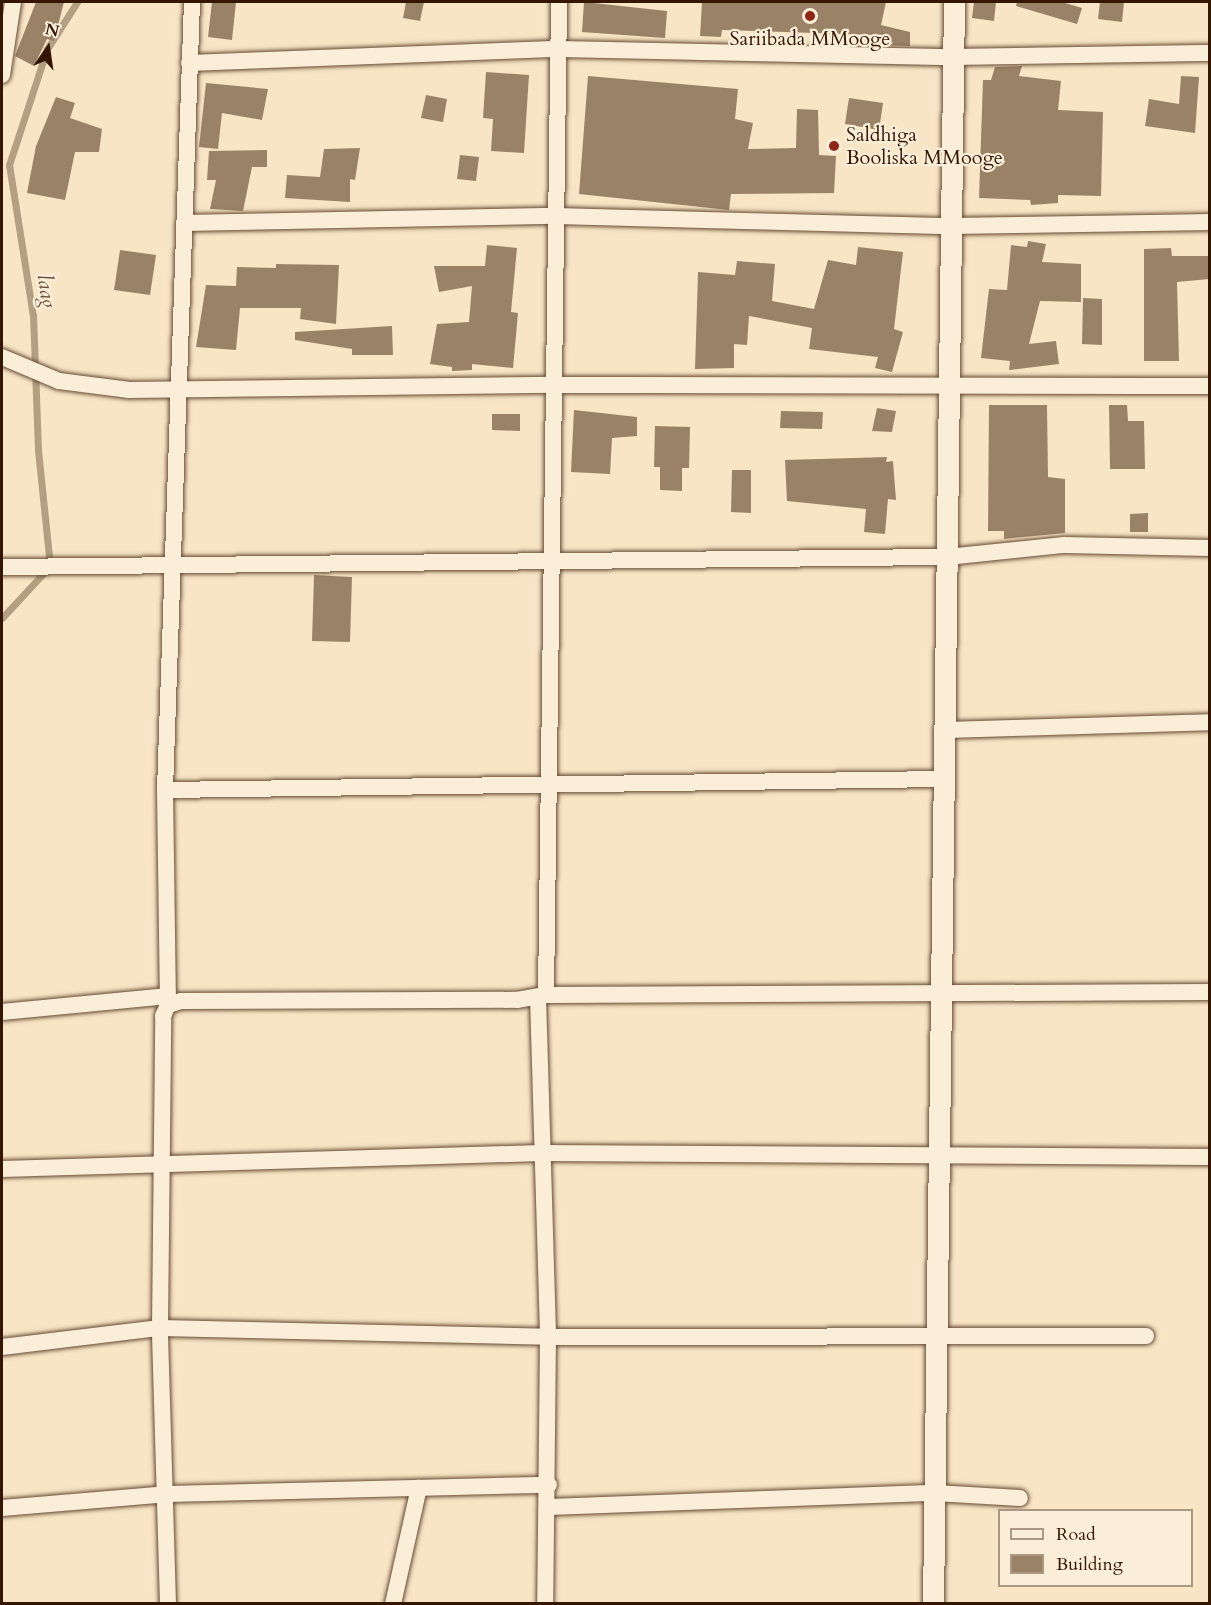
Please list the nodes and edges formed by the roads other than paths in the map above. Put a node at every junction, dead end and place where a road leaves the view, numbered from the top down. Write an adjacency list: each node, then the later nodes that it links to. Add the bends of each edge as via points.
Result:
1 (13, 2): 9 (street)
2 (192, 2): 8 (street)
3 (559, 2): 5 (street)
4 (954, 2): 7 (street)
5 (558, 49): 7 (street); 8 (street); 10 (street)
6 (1209, 53): 7 (street)
7 (952, 57): 13 (street)
8 (189, 63): 12 (street)
9 (2, 75)
10 (556, 216): 12 (street); 13 (street); 15 (street)
11 (1209, 222): 13 (street)
12 (184, 223): 18 (street)
13 (951, 226): 16 (street)
14 (2, 357): 18 (street, via 32,366 59,381 98,389)
15 (554, 385): 16 (street); 18 (street); 21 (street)
16 (949, 385): 17 (street); 20 (street)
17 (1209, 386)
18 (178, 389): 22 (street)
19 (1209, 548): 20 (street, via 1064,545)
20 (947, 557): 21 (street); 25 (street)
21 (552, 559): 22 (street); 27 (street)
22 (173, 562): 23 (street); 28 (street)
23 (2, 567)
24 (1209, 722): 25 (street)
25 (945, 730): 26 (street)
26 (944, 779): 27 (street); 29 (street)
27 (549, 784): 28 (street); 31 (street)
28 (165, 790): 32 (street)
29 (941, 991): 30 (street); 31 (street); 36 (street)
30 (1209, 992)
31 (542, 996): 32 (street); 34 (street)
32 (168, 1000): 33 (street); 37 (street, via 163,1016)
33 (2, 1012)
34 (540, 1153): 36 (street); 37 (street); 42 (street)
35 (1209, 1157): 36 (street)
36 (939, 1159): 40 (street)
37 (165, 1162): 38 (street); 39 (street)
38 (2, 1169)
39 (160, 1328): 42 (street); 43 (street); 47 (street)
40 (937, 1336): 41 (street); 42 (street); 46 (street)
41 (1146, 1336)
42 (549, 1337): 44 (street)
43 (2, 1347)
44 (549, 1485): 45 (street); 49 (street)
45 (419, 1488): 47 (street); 52 (street)
46 (935, 1493): 48 (street); 49 (street); 54 (street)
47 (168, 1494): 50 (street); 51 (street)
48 (1020, 1498)
49 (549, 1507): 53 (street)
50 (2, 1508)
51 (168, 1604)
52 (393, 1604)
53 (545, 1604)
54 (933, 1604)

